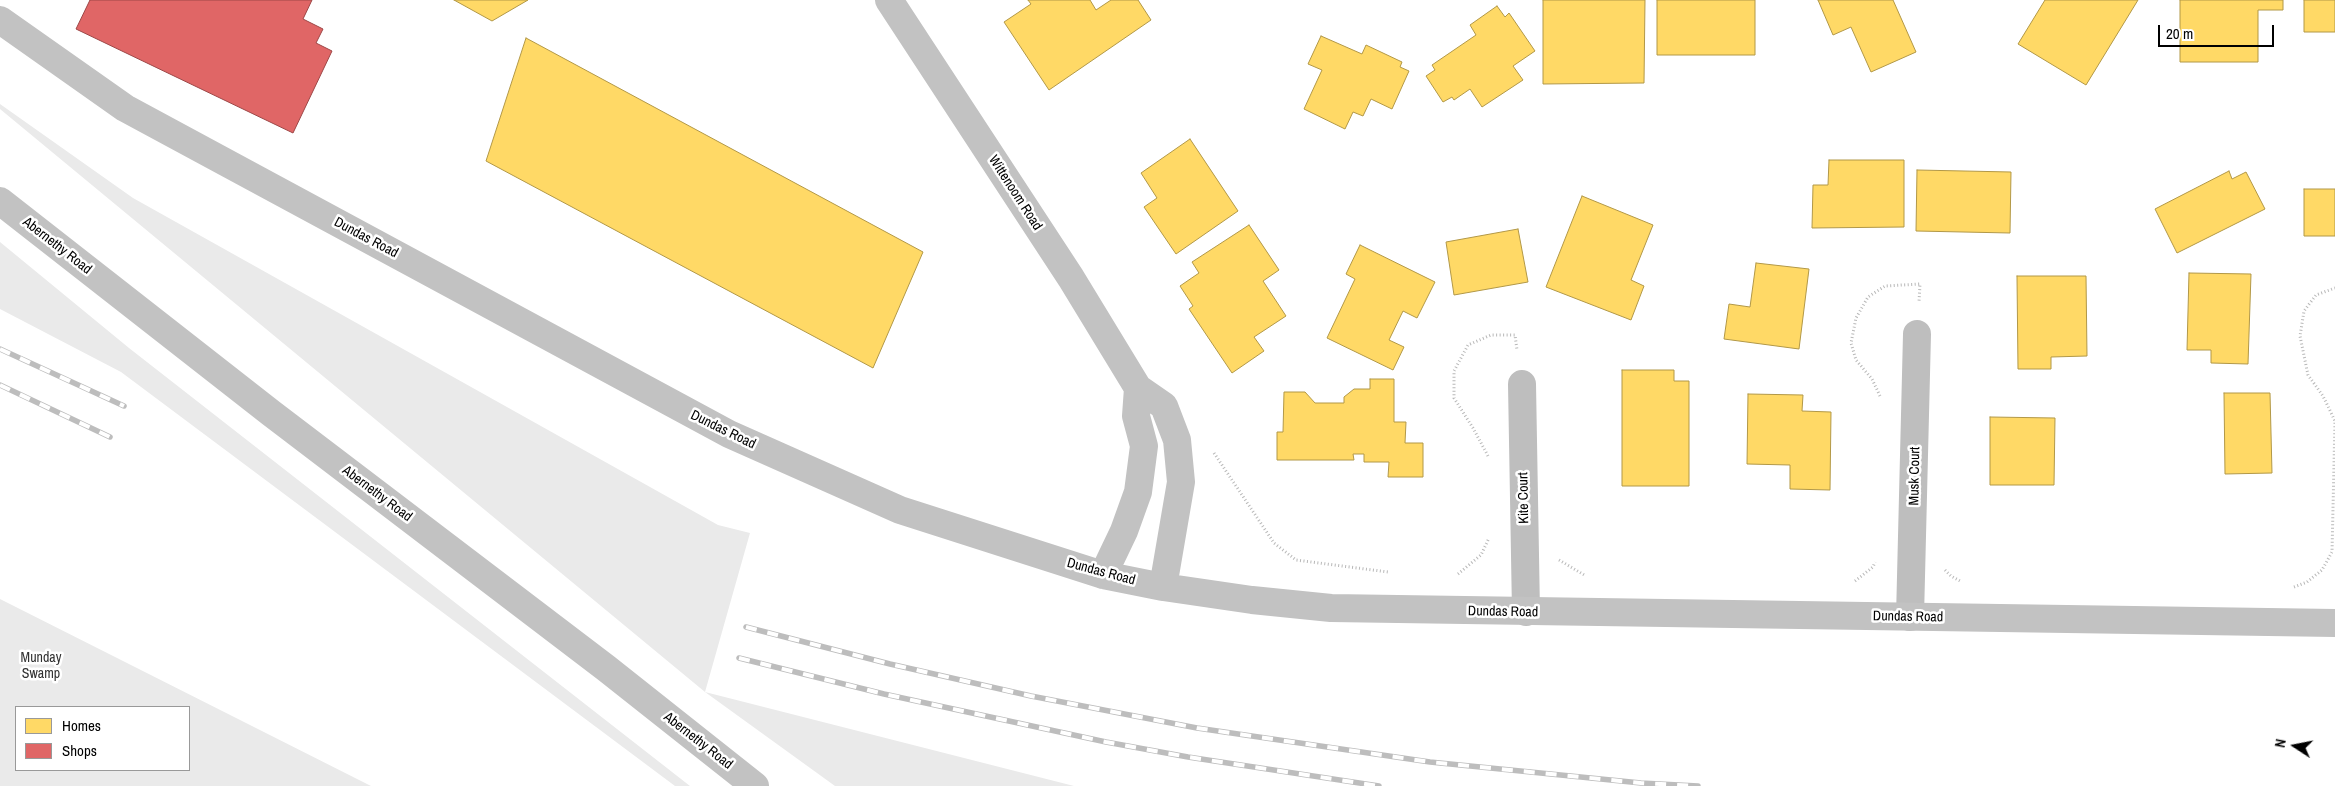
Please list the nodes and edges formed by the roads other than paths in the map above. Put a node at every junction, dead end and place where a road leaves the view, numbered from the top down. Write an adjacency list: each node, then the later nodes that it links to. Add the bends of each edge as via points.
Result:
1 (889, 0): 6 (main road, Wittenoom Road)
2 (0, 20): 7 (main road, Dundas Road, via 125,108 729,434 900,510)
3 (0, 201): 12 (main road, Abernethy Road)
4 (1917, 334): 10 (street, Musk Court)
5 (1522, 384): 9 (street, Kite Court)
6 (1138, 388): 7 (main road, via 1136,416 1144,446 1138,492); 8 (main road, Wittenoom Road, via 1164,406 1177,440 1181,482)
7 (1103, 575): 8 (main road, Dundas Road)
8 (1162, 587): 9 (main road, Dundas Road, via 1331,608)
9 (1526, 612): 10 (main road, Dundas Road)
10 (1910, 617): 11 (main road, Dundas Road)
11 (2335, 623)
12 (755, 786)

